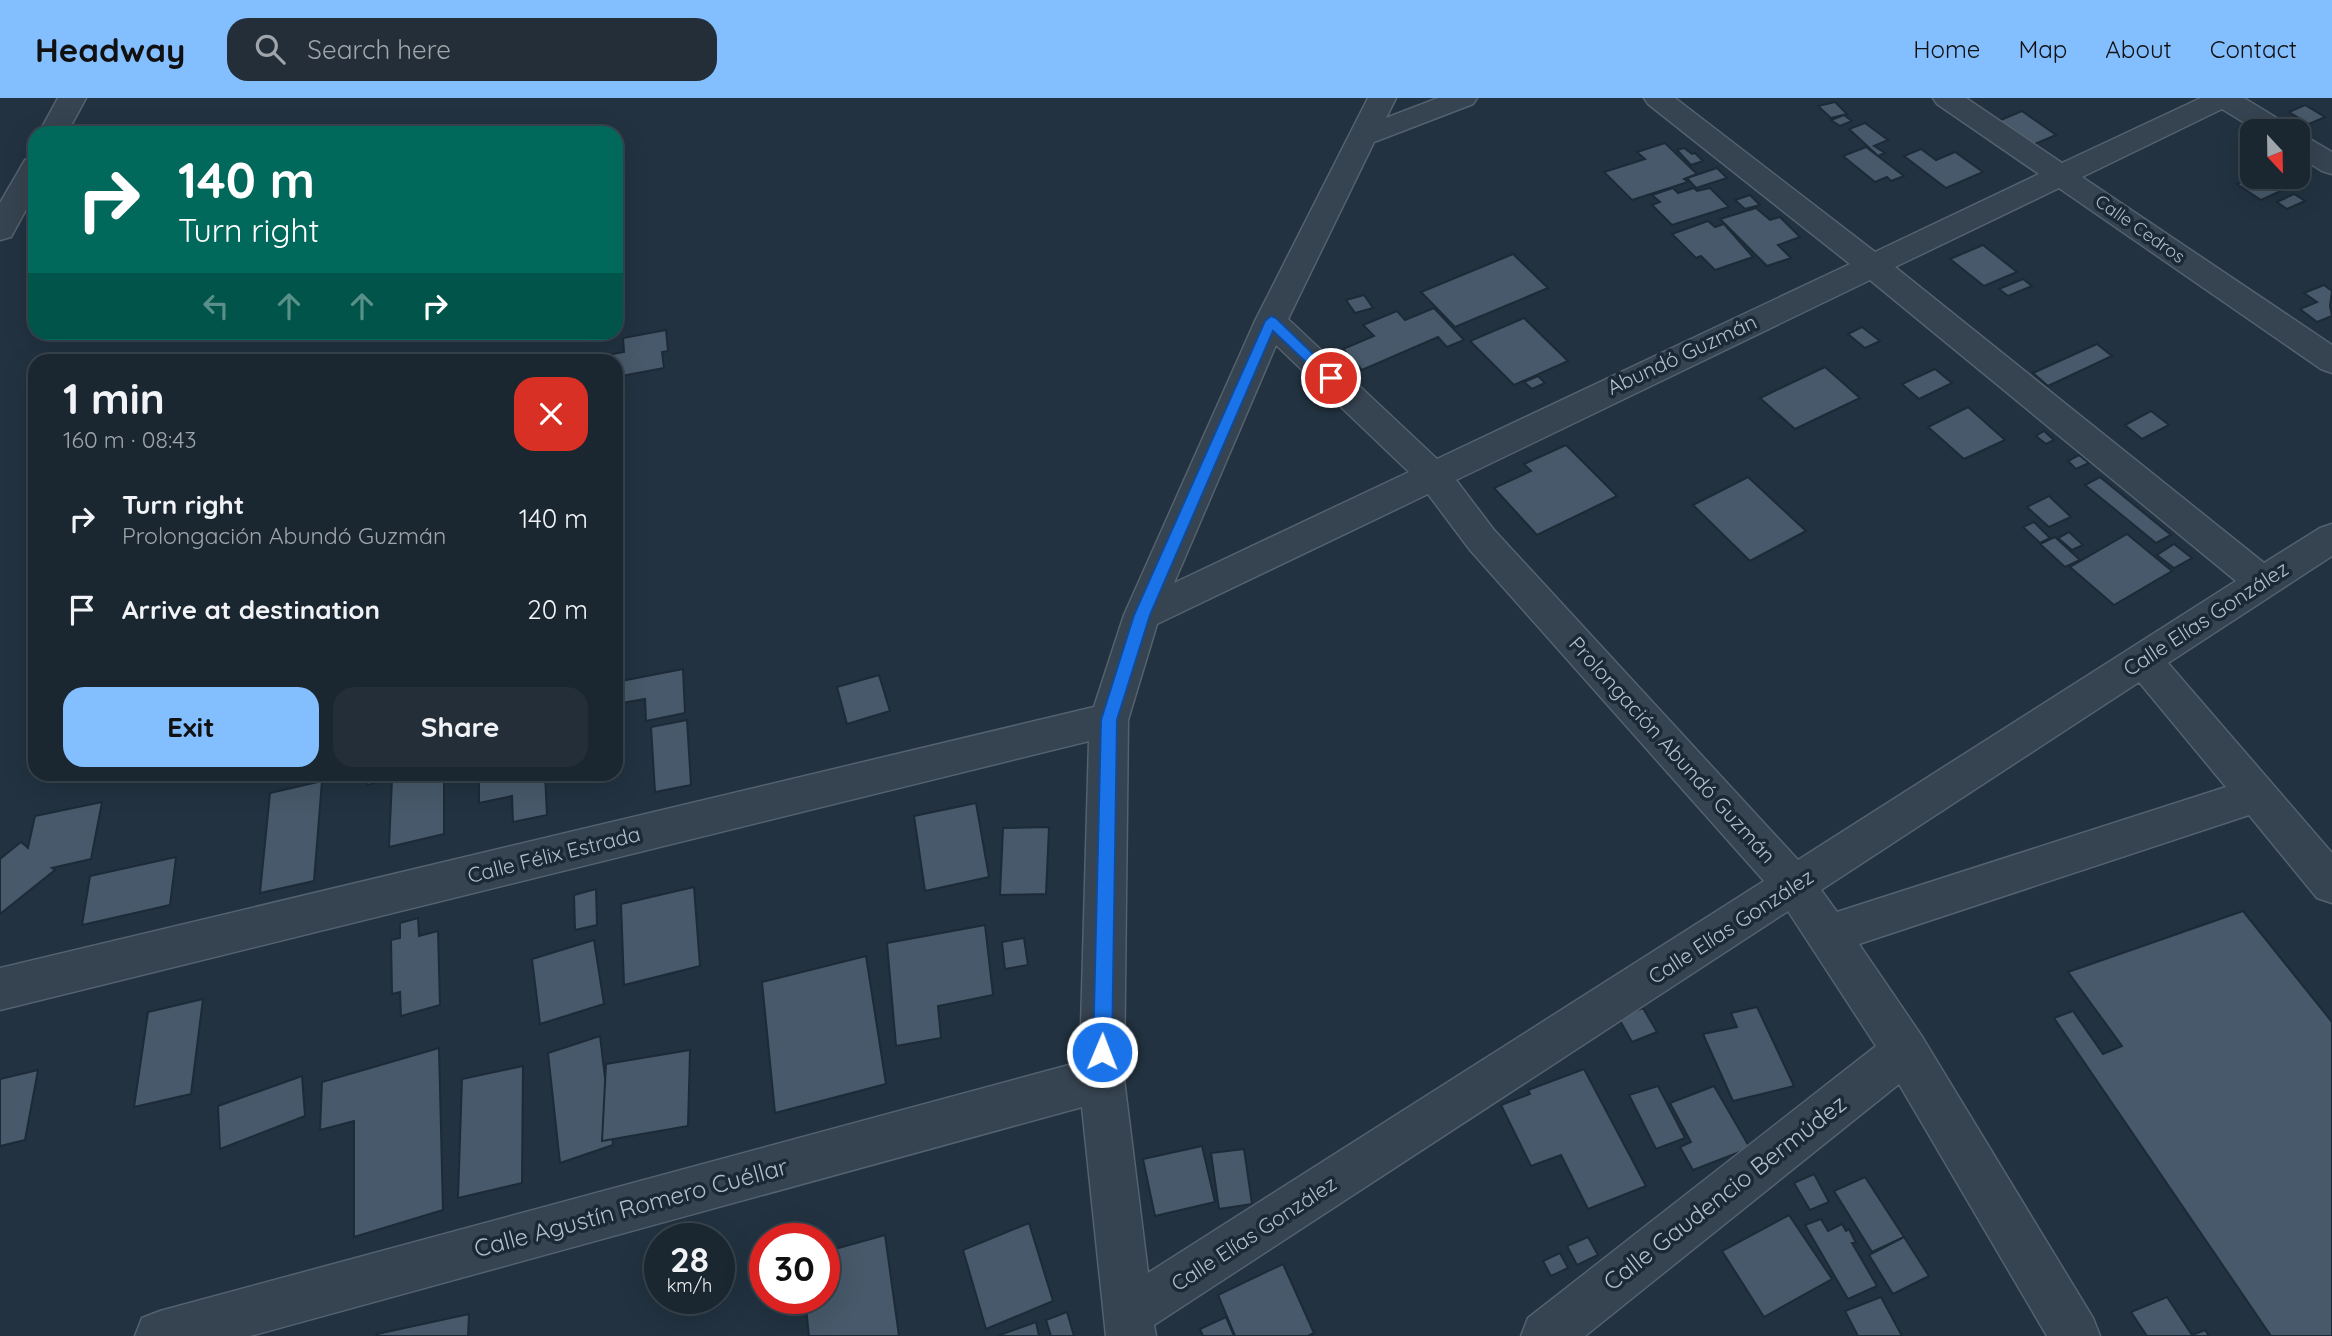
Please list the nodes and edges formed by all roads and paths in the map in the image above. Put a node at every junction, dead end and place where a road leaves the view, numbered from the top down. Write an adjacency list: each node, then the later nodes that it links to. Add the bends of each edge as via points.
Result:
1 (72, 98): 8 (street)
2 (1382, 98): 9 (street)
3 (1463, 98): 9 (street)
4 (1658, 98): 15 (street)
5 (1947, 98): 12 (street, Calle Cedros)
6 (2224, 98): 7 (street); 12 (street, Abundó Guzmán)
7 (2258, 119)
8 (57, 126)
9 (1364, 136): 16 (street)
10 (2310, 151): 11 (street)
11 (2332, 165)
12 (2061, 174): 15 (street, Abundó Guzmán); 17 (street, Calle Cedros)
13 (28, 179): 14 (street)
14 (0, 230)
15 (1872, 265): 18 (street, Abundó Guzmán); 20 (street)
16 (1271, 321): 18 (street, Prolongación Abundó Guzmán); 21 (street)
17 (2332, 361)
18 (1432, 474): 21 (street, Abundó Guzmán); 26 (street, Prolongación Abundó Guzmán, via 1482,540)
19 (2332, 538): 20 (street, Calle Elías González)
20 (2262, 582): 22 (street, Calle Elías González)
21 (1142, 615): 23 (street)
22 (2143, 660): 24 (street); 26 (street, Calle Elías González)
23 (1109, 720): 28 (street, Calle Félix Estrada); 30 (street)
24 (2257, 794): 25 (street); 27 (street)
25 (2332, 884)
26 (1795, 886): 27 (street, Prolongación Abundó Guzmán); 31 (street, Calle Elías González)
27 (1828, 935): 29 (street, Prolongación Abundó Guzmán)
28 (0, 989)
29 (1905, 1051): 33 (street, Calle Gaudencio Bermúdez); 34 (street, Prolongación Abundó Guzmán)
30 (1102, 1080): 31 (street); 32 (street, Calle Agustín Romero Cuéllar)
31 (1130, 1325)
32 (160, 1336)
33 (1546, 1336)
34 (2075, 1336)

